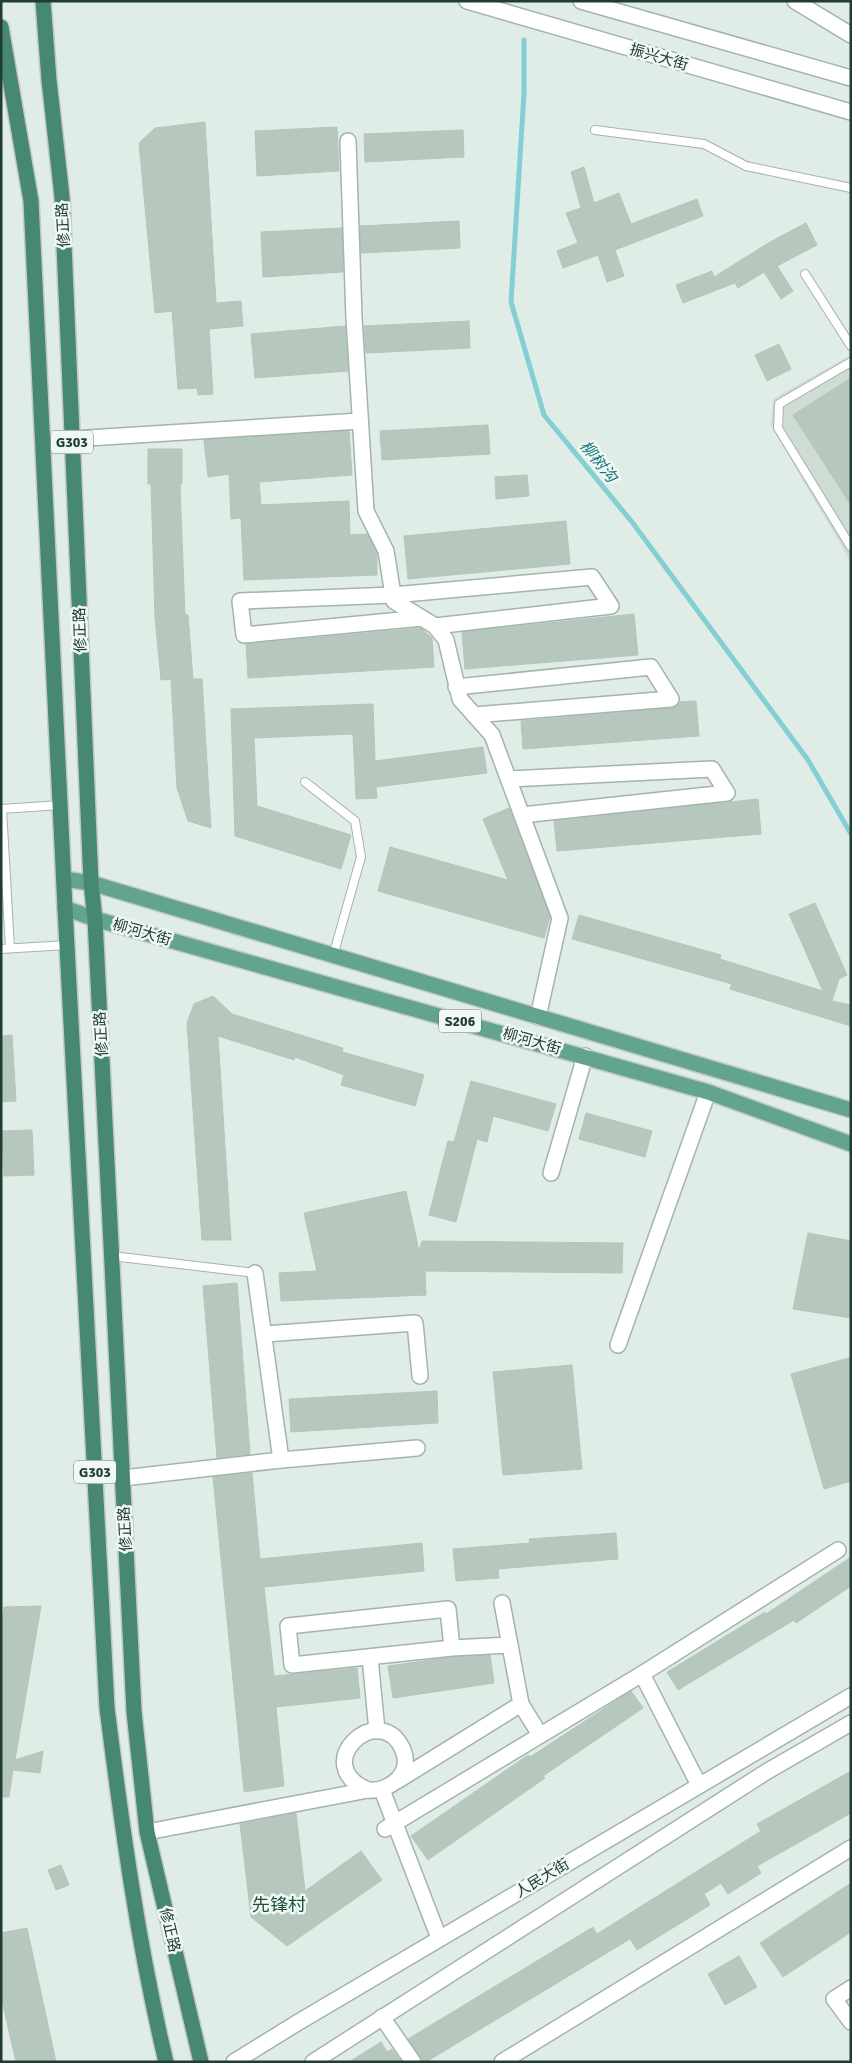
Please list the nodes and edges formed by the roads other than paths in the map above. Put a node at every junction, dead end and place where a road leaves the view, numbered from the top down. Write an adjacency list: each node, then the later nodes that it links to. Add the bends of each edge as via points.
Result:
1 (43, 1): 16 (highway, 修正路 / G303, via 62,197)
2 (467, 1): 8 (street, 振兴大街)
3 (581, 1): 7 (street)
4 (795, 1): 6 (street)
5 (1, 27): 24 (highway, 修正路 / G303, via 32,201)
6 (851, 35)
7 (851, 78)
8 (851, 112)
9 (595, 130): 11 (lane, via 704,144 746,166)
10 (348, 142): 15 (street)
11 (851, 188)
12 (805, 274): 13 (lane)
13 (851, 346)
14 (851, 362): 17 (lane, via 779,404 778,428)
15 (360, 421): 16 (street); 18 (street, via 366,511 386,551)
16 (72, 439): 28 (highway, 修正路 / G303)
17 (851, 547)
18 (393, 595): 19 (street, via 394,601); 19 (street, via 240,601 244,635); 19 (street, via 592,577 611,606)
19 (429, 622): 20 (street, via 446,640)
20 (456, 687): 21 (street, via 460,699); 21 (street, via 651,667 671,699)
21 (474, 715): 22 (street, via 492,735)
22 (509, 779): 26 (street); 26 (street, via 712,769 726,792)
23 (305, 782): 34 (lane, via 355,821 362,857)
24 (61, 805): 25 (lane); 27 (highway, 修正路 / G303)
25 (2, 809): 32 (lane)
26 (522, 815): 35 (street, via 560,918)
27 (64, 878): 28 (main road, 柳河大街 / S206); 29 (highway, 修正路 / G303)
28 (91, 883): 30 (highway, 修正路 / G303); 34 (main road, 柳河大街 / S206)
29 (65, 908): 30 (main road, 柳河大街 / S206); 31 (highway, 修正路 / G303)
30 (95, 919): 36 (main road, 柳河大街 / S206); 41 (highway, 修正路 / G303)
31 (67, 945): 32 (lane); 70 (highway, 修正路 / G303, via 107,1708 127,1860 150,1995)
32 (10, 948): 33 (lane)
33 (1, 949)
34 (333, 956): 35 (main road, 柳河大街 / S206)
35 (538, 1017): 38 (main road, 柳河大街 / S206)
36 (585, 1056): 37 (main road, 柳河大街 / S206); 40 (street)
37 (708, 1092): 39 (main road, 柳河大街 / S206); 44 (street)
38 (851, 1110)
39 (851, 1144)
40 (551, 1173)
41 (112, 1256): 42 (lane); 48 (highway, 修正路 / G303)
42 (255, 1273): 43 (street)
43 (265, 1334): 45 (street, via 415,1323); 47 (street)
44 (618, 1345)
45 (420, 1376)
46 (417, 1448): 47 (street)
47 (281, 1460): 48 (street)
48 (123, 1478): 64 (highway, 修正路 / G303, via 134,1712)
49 (838, 1550): 54 (street)
50 (502, 1604): 51 (street)
51 (510, 1645): 52 (street); 56 (street)
52 (452, 1648): 53 (street); 53 (street, via 448,1609 288,1626 292,1665)
53 (370, 1658): 58 (street)
54 (642, 1674): 59 (street); 61 (street)
55 (851, 1696): 61 (street, 人民大街)
56 (521, 1704): 59 (street); 60 (street)
57 (851, 1723): 68 (street, 人民大街, via 758,1777)
58 (377, 1731): 60 (street, via 391,1735 404,1752 405,1763); 62 (street, via 359,1735 347,1750 345,1760 351,1779 358,1786)
59 (540, 1736): 63 (street)
60 (396, 1782): 62 (street)
61 (699, 1785): 66 (street, 人民大街)
62 (375, 1790): 63 (street); 64 (street)
63 (390, 1826): 66 (street)
64 (147, 1832): 71 (highway, 修正路 / G303)
65 (851, 1848): 75 (street)
66 (440, 1938): 72 (street, 人民大街)
67 (851, 1988): 69 (street, via 834,1999)
68 (382, 2017): 73 (street, 人民大街); 74 (street)
69 (851, 2022)
70 (166, 2062)
71 (201, 2062)
72 (234, 2062)
73 (313, 2062)
74 (413, 2062)
75 (502, 2062)

